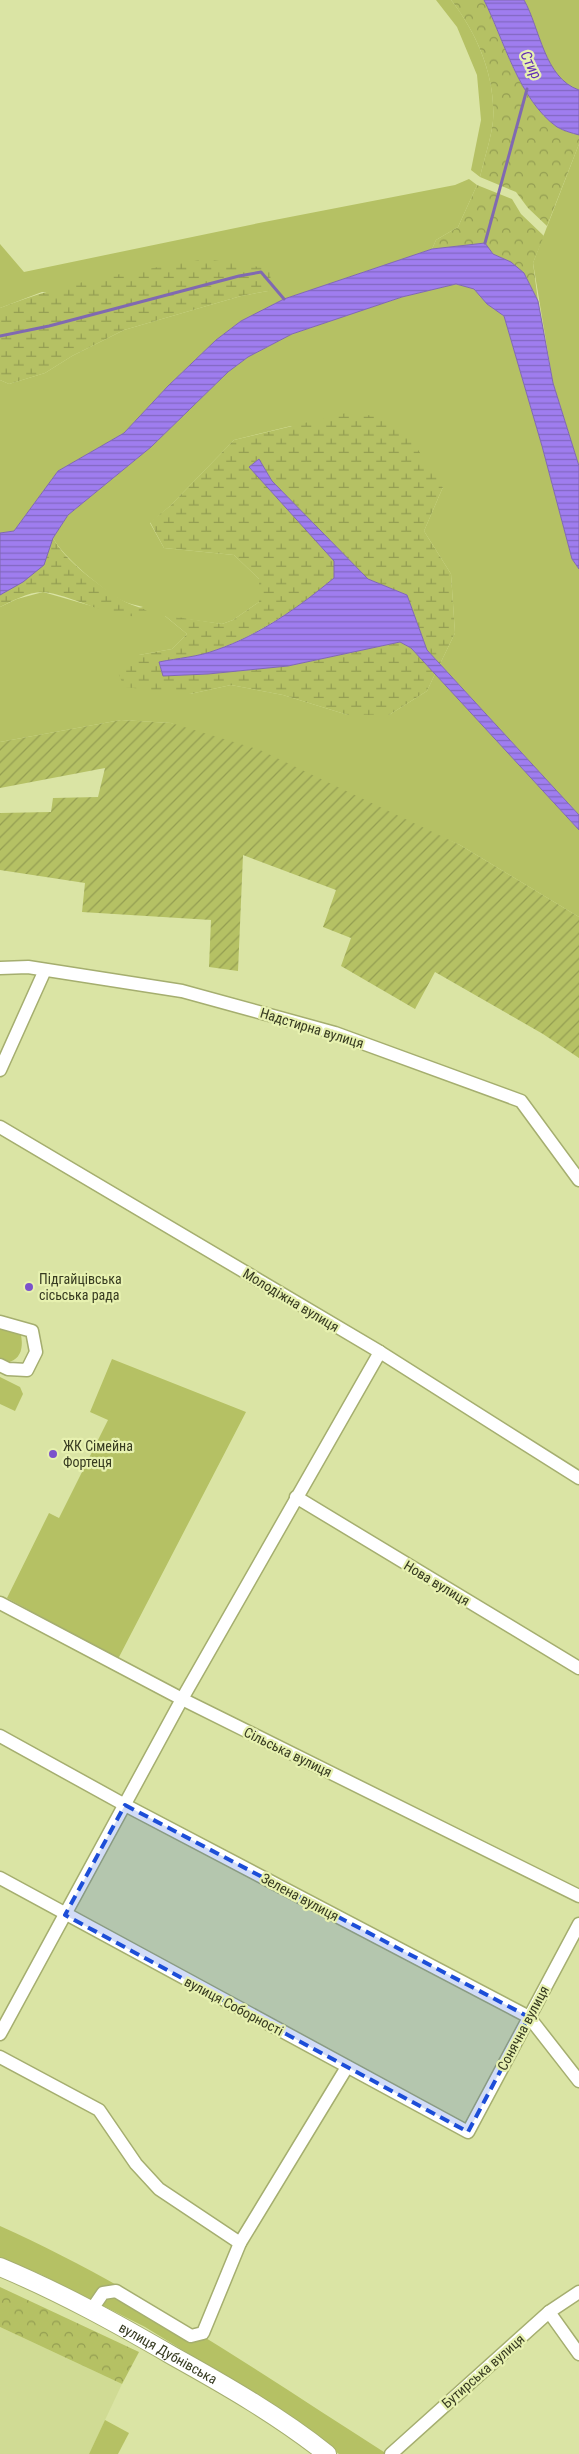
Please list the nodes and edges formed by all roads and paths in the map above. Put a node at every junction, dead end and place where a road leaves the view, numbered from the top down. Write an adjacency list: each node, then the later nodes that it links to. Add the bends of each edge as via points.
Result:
1 (0, 968): 2 (street, Надстирна вулиця, via 28,966)
2 (45, 970): 3 (street); 5 (street, Надстирна вулиця, via 182,991 335,1033 521,1102)
3 (0, 1070)
4 (0, 1127): 7 (street, Молодіжна вулиця)
5 (579, 1180)
6 (0, 1322): 8 (street, via 32,1331 36,1352 27,1370)
7 (380, 1352): 9 (street, Молодіжна вулиця); 10 (street)
8 (4, 1367)
9 (579, 1478)
10 (296, 1497): 12 (street, Нова вулиця); 13 (street)
11 (0, 1603): 13 (street, Сільська вулиця)
12 (579, 1668)
13 (182, 1699): 15 (street); 17 (street, Сільська вулиця)
14 (0, 1736): 15 (street, Зелена вулиця)
15 (125, 1805): 18 (street); 20 (street, Зелена вулиця)
16 (0, 1878): 18 (street, вулиця Соборності)
17 (579, 1896)
18 (65, 1915): 21 (street); 23 (street, вулиця Соборності)
19 (579, 1924): 20 (street, Сонячна вулиця)
20 (529, 2017): 24 (street, Зелена вулиця); 25 (street, Сонячна вулиця)
21 (0, 2034)
22 (0, 2057): 26 (street, via 99,2110 136,2164 159,2189)
23 (347, 2067): 25 (street, вулиця Соборності); 26 (street)
24 (579, 2081)
25 (468, 2132)
26 (240, 2243): 29 (street, via 204,2332 191,2336 116,2291 103,2292)
27 (0, 2267): 29 (highway, вулиця Дубнівська)
28 (579, 2292): 30 (street, Бутирська вулиця)
29 (92, 2309): 32 (highway, вулиця Дубнівська, via 290,2424)
30 (549, 2312): 31 (street); 33 (street, Бутирська вулиця)
31 (579, 2354)
32 (327, 2454)
33 (392, 2454)

